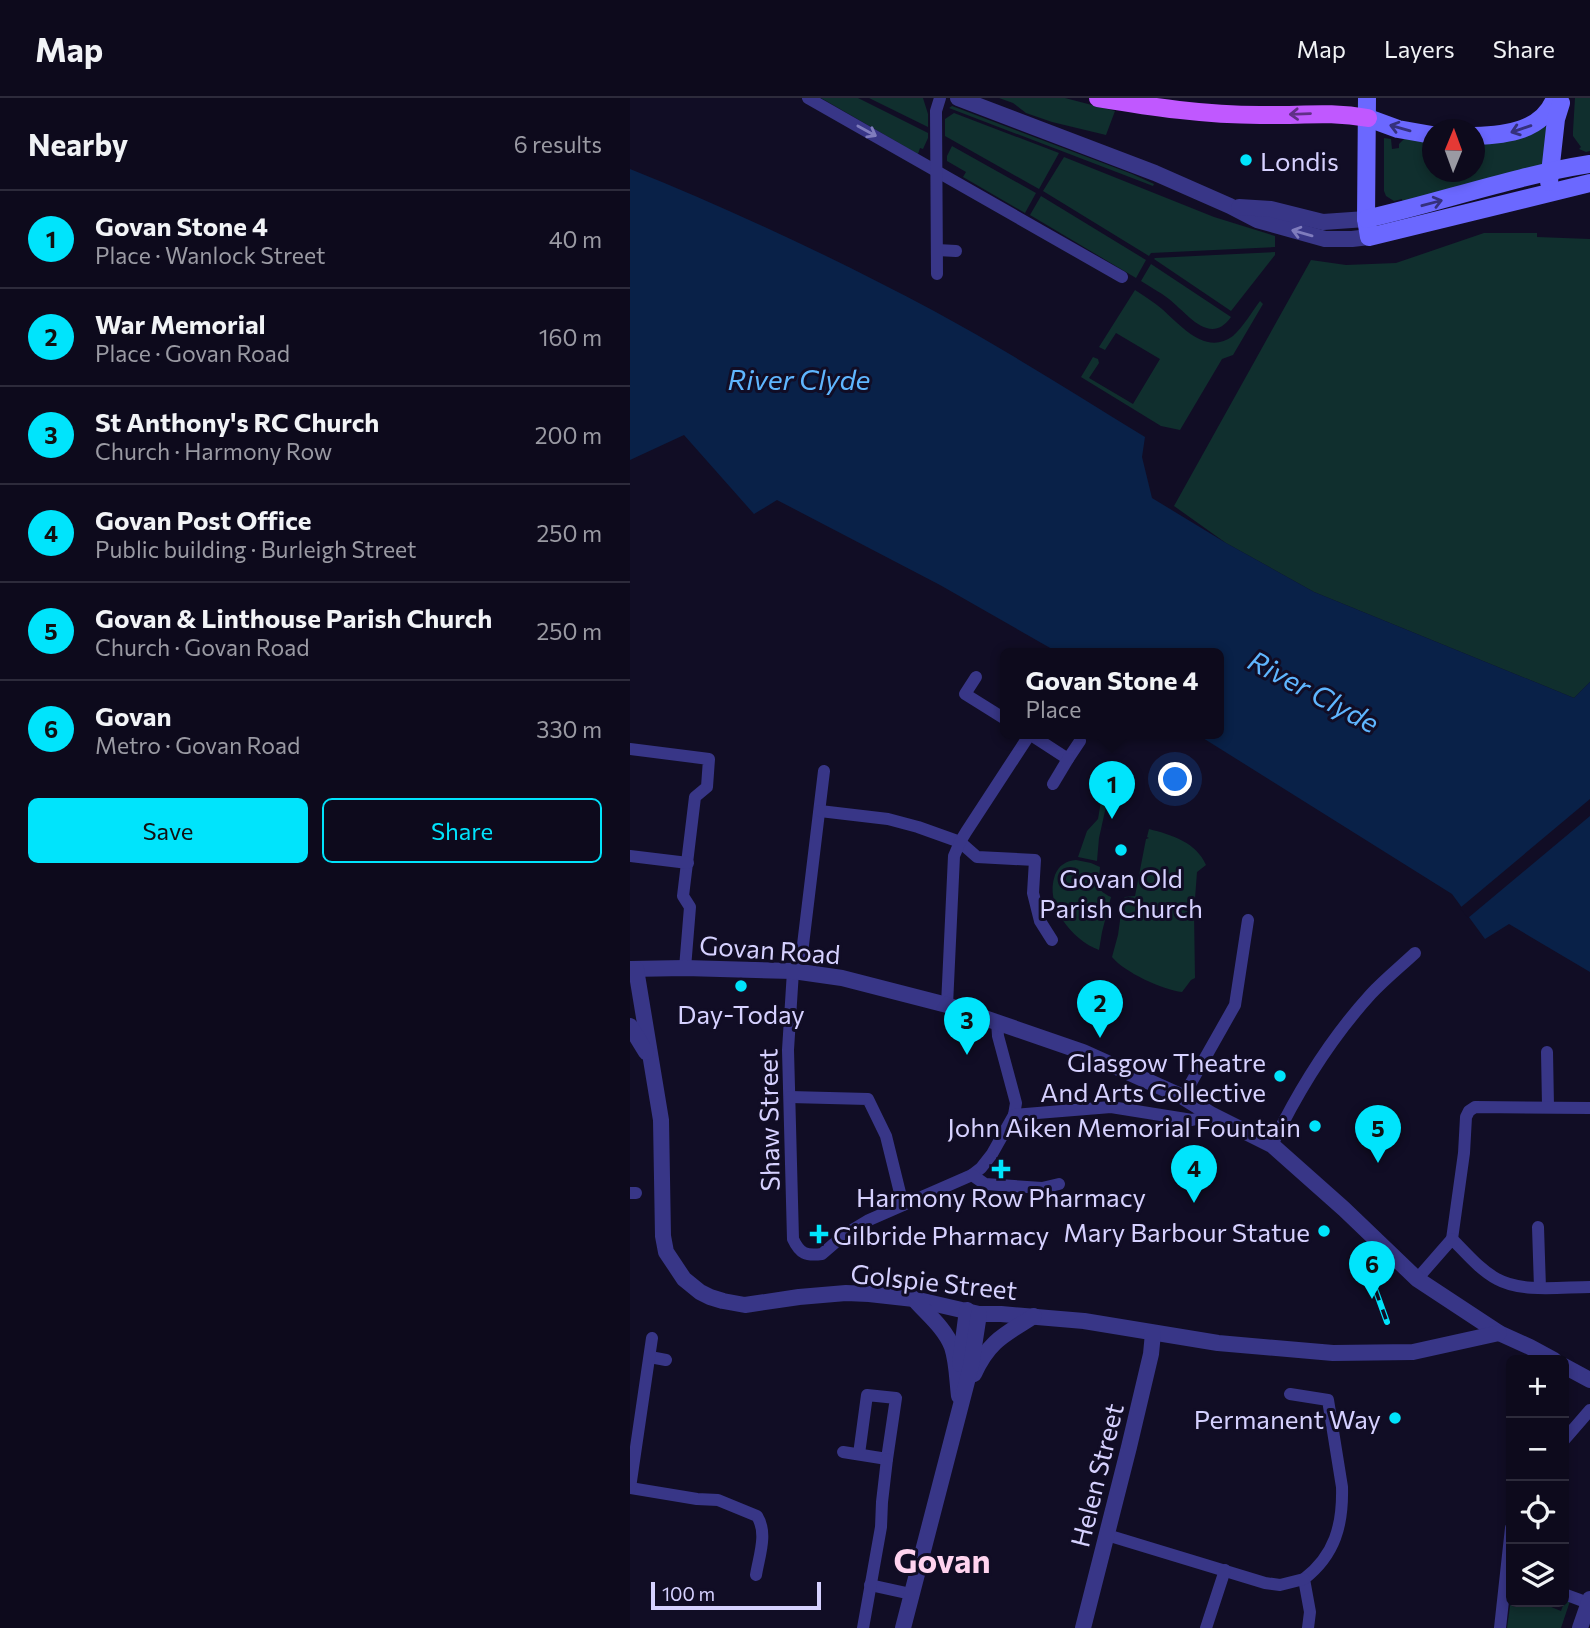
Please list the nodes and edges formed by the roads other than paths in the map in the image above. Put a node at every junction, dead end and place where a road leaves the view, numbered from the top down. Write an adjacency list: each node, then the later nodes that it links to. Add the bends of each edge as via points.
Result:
1 (808, 98): 10 (street, one-way to 10)
2 (940, 98): 10 (street, via 936,111)
3 (958, 98): 14 (street)
4 (1098, 98): 6 (main road, one-way to 4, via 1349,114 1261,115 1206,113)
5 (1559, 100): 8 (main road, one-way to 8, via 1533,125); 9 (main road, via 1564,148 1573,161); 11 (main road)
6 (1368, 107): 7 (main road, one-way to 6, via 1398,129); 15 (main road)
7 (1422, 133)
8 (1485, 135)
9 (1587, 164): 11 (main road)
10 (938, 171): 17 (street); 20 (street)
11 (1551, 171): 13 (main road); 15 (main road, one-way to 11)
12 (1590, 183): 13 (main road)
13 (1548, 192): 16 (main road)
14 (1230, 206): 15 (street, via 1272,209 1323,222); 16 (street, one-way to 14, via 1325,239 1257,220)
15 (1366, 219): 16 (main road)
16 (1369, 237)
17 (937, 250): 18 (street); 19 (street)
18 (956, 251)
19 (937, 274)
20 (1122, 276)
21 (976, 677): 22 (street, via 965,694)
22 (1000, 716)
23 (1026, 739): 31 (street)
24 (1037, 739): 27 (street)
25 (1080, 741): 27 (street)
26 (630, 749): 33 (street, via 709,759 707,787 695,797)
27 (1068, 759): 29 (street)
28 (824, 771): 30 (street, Shaw Street)
29 (1053, 785)
30 (820, 811): 31 (street, via 888,819); 39 (street, Shaw Street, via 802,953)
31 (960, 842): 35 (street, via 977,857 1035,860 1033,893 1040,921); 40 (street, via 954,856)
32 (630, 856): 33 (street)
33 (688, 863): 37 (street, via 683,896 690,907)
34 (1248, 920): 46 (street, via 1235,1005)
35 (1052, 940)
36 (1415, 953): 51 (street, via 1340,1030)
37 (685, 968): 38 (street, Govan Road); 39 (street, Govan Road)
38 (633, 969): 44 (street, Golspie Street)
39 (793, 971): 40 (street, Govan Road, via 842,978); 45 (street, Shaw Street)
40 (947, 1005): 41 (street, Govan Road)
41 (997, 1022): 46 (street, Govan Road, via 1083,1052); 49 (street, via 1016,1103)
42 (630, 1026): 44 (street)
43 (1547, 1052): 47 (street)
44 (651, 1060): 60 (street, Golspie Street, via 661,1120 663,1236 666,1252 684,1279 710,1297 746,1305 846,1293)
45 (790, 1097): 54 (street, via 868,1099 886,1136); 54 (street, Shaw Street, via 793,1239 797,1249 803,1254 822,1254 844,1235)
46 (1183, 1097): 50 (street, Govan Road)
47 (1548, 1106): 48 (street); 56 (street, via 1475,1107 1469,1111)
48 (1590, 1108)
49 (1014, 1115): 50 (street, via 1111,1107 1192,1120); 52 (street, via 992,1154)
50 (1212, 1115): 51 (street, Govan Road)
51 (1272, 1145): 57 (street, Govan Road)
52 (972, 1175): 53 (street, via 985,1184 1042,1188); 54 (street)
53 (1059, 1184)
54 (903, 1205)
55 (1538, 1227): 59 (street)
56 (1452, 1239): 57 (street); 59 (street, via 1500,1281)
57 (1417, 1279): 64 (street, Govan Road)
58 (1590, 1287): 59 (street)
59 (1540, 1288)
60 (914, 1299): 61 (street, Golspie Street); 72 (street, via 951,1344)
61 (973, 1312): 62 (street, Golspie Street); 72 (street, via 971,1366)
62 (1034, 1317): 63 (street, Golspie Street); 72 (street, via 988,1350)
63 (1153, 1333): 64 (street, Golspie Street, via 1341,1354 1413,1352); 79 (street, Helen Street)
64 (1499, 1333): 66 (street, Govan Road)
65 (652, 1338): 67 (street)
66 (1545, 1355)
67 (650, 1357): 68 (street); 78 (street)
68 (666, 1360)
69 (1569, 1369): 70 (street)
70 (1590, 1380)
71 (1290, 1394): 82 (street, via 1328,1400 1342,1487 1339,1525 1330,1551)
72 (960, 1405): 85 (street)
73 (1590, 1410): 74 (street)
74 (1569, 1434)
75 (843, 1452): 76 (street)
76 (859, 1454): 77 (street); 77 (street, via 867,1395 896,1398)
77 (887, 1459): 83 (street)
78 (630, 1488): 81 (street, via 718,1500 757,1516 763,1532)
79 (1107, 1535): 80 (street); 90 (street, Helen Street)
80 (1225, 1570): 82 (street, via 1273,1584); 91 (street)
81 (757, 1575)
82 (1304, 1579): 92 (street)
83 (870, 1585): 85 (street); 88 (street)
84 (1506, 1588): 93 (street)
85 (911, 1594): 89 (street)
86 (1569, 1595): 87 (street)
87 (1589, 1601): 94 (street)
88 (863, 1628)
89 (903, 1628)
90 (1083, 1628)
91 (1206, 1628)
92 (1308, 1628)
93 (1500, 1628)
94 (1580, 1628)

